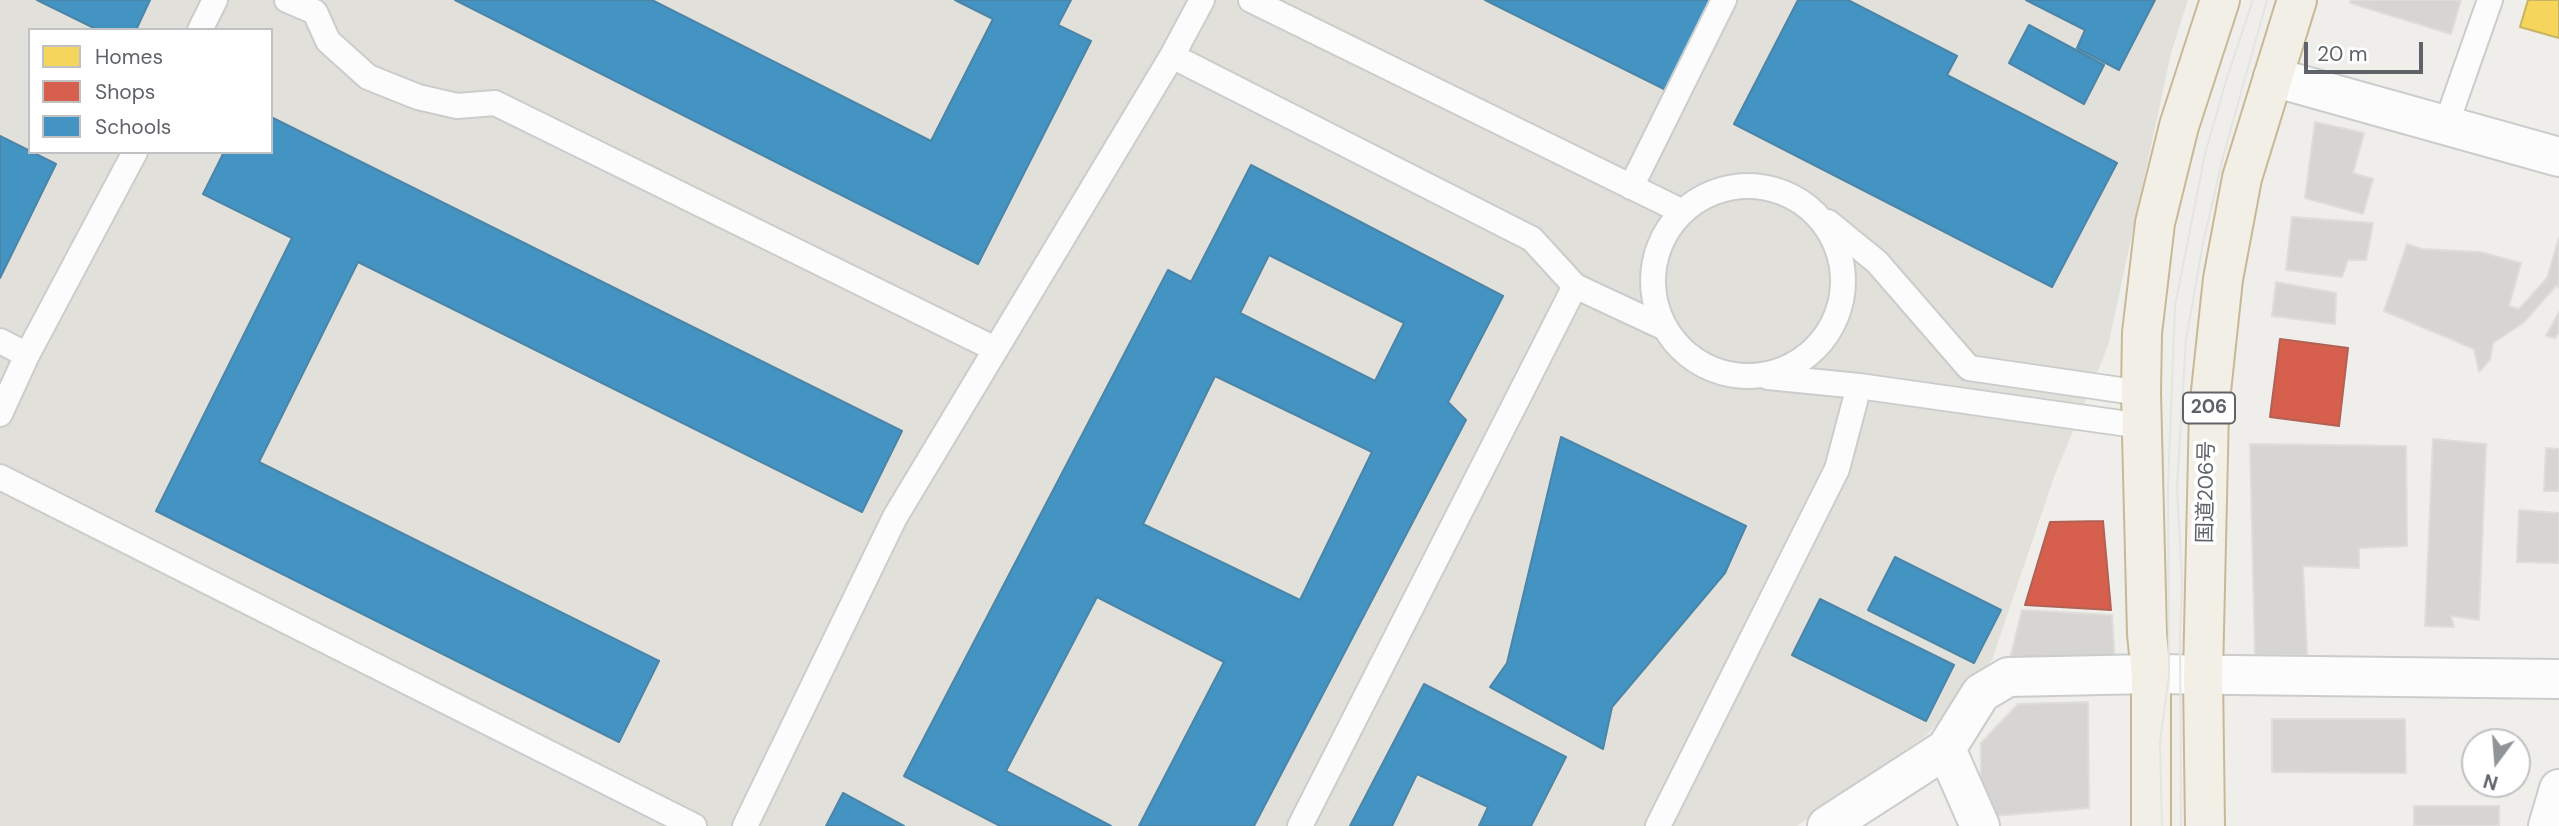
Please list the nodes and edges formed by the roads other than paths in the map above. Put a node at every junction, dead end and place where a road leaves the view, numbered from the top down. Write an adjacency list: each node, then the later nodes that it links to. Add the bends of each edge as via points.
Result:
1 (215, 0): 9 (lane)
2 (287, 0): 21 (lane, via 315,12 328,41 368,77 418,97 457,106 495,103)
3 (1202, 0): 10 (lane)
4 (1251, 0): 15 (lane)
5 (1724, 0): 15 (lane)
6 (2220, 0): 25 (highway, via 2179,126 2155,223 2142,333)
7 (2297, 0): 11 (highway, 国道206号 / 206)
8 (2490, 0): 12 (lane)
9 (201, 28)
10 (1172, 56): 18 (lane, via 1532,240); 21 (lane)
11 (2273, 77): 12 (street); 29 (highway, 国道206号 / 206, via 2242,178 2223,279 2209,410)
12 (2446, 125): 14 (street)
13 (134, 154): 22 (lane)
14 (2559, 158)
15 (1631, 187): 17 (lane)
16 (1807, 206): 17 (lane, via 1784,192 1756,186 1727,188); 23 (lane, via 1829,230 1842,260 1844,292 1835,323 1816,349 1789,368); 25 (lane, via 1877,262 1969,368)
17 (1683, 212): 19 (lane, via 1661,242 1653,271 1654,300)
18 (1575, 286): 19 (lane); 35 (lane)
19 (1665, 328): 23 (lane, via 1704,366 1730,375)
20 (0, 341): 22 (lane)
21 (995, 349): 34 (lane, via 895,517)
22 (27, 355): 26 (lane)
23 (1757, 376): 24 (lane)
24 (1858, 386): 25 (lane); 36 (lane, via 1837,469)
25 (2141, 410): 28 (highway)
26 (0, 414)
27 (0, 477): 33 (lane)
28 (2151, 674): 29 (street); 31 (street, via 2008,677 1981,693); 39 (highway)
29 (2203, 675): 30 (street); 40 (highway, 国道206号 / 206)
30 (2559, 679)
31 (1946, 749): 37 (street); 38 (street)
32 (2559, 789): 41 (street)
33 (694, 826)
34 (745, 826)
35 (1300, 826)
36 (1658, 826)
37 (1827, 826)
38 (1980, 826)
39 (2151, 826)
40 (2205, 826)
41 (2548, 826)

